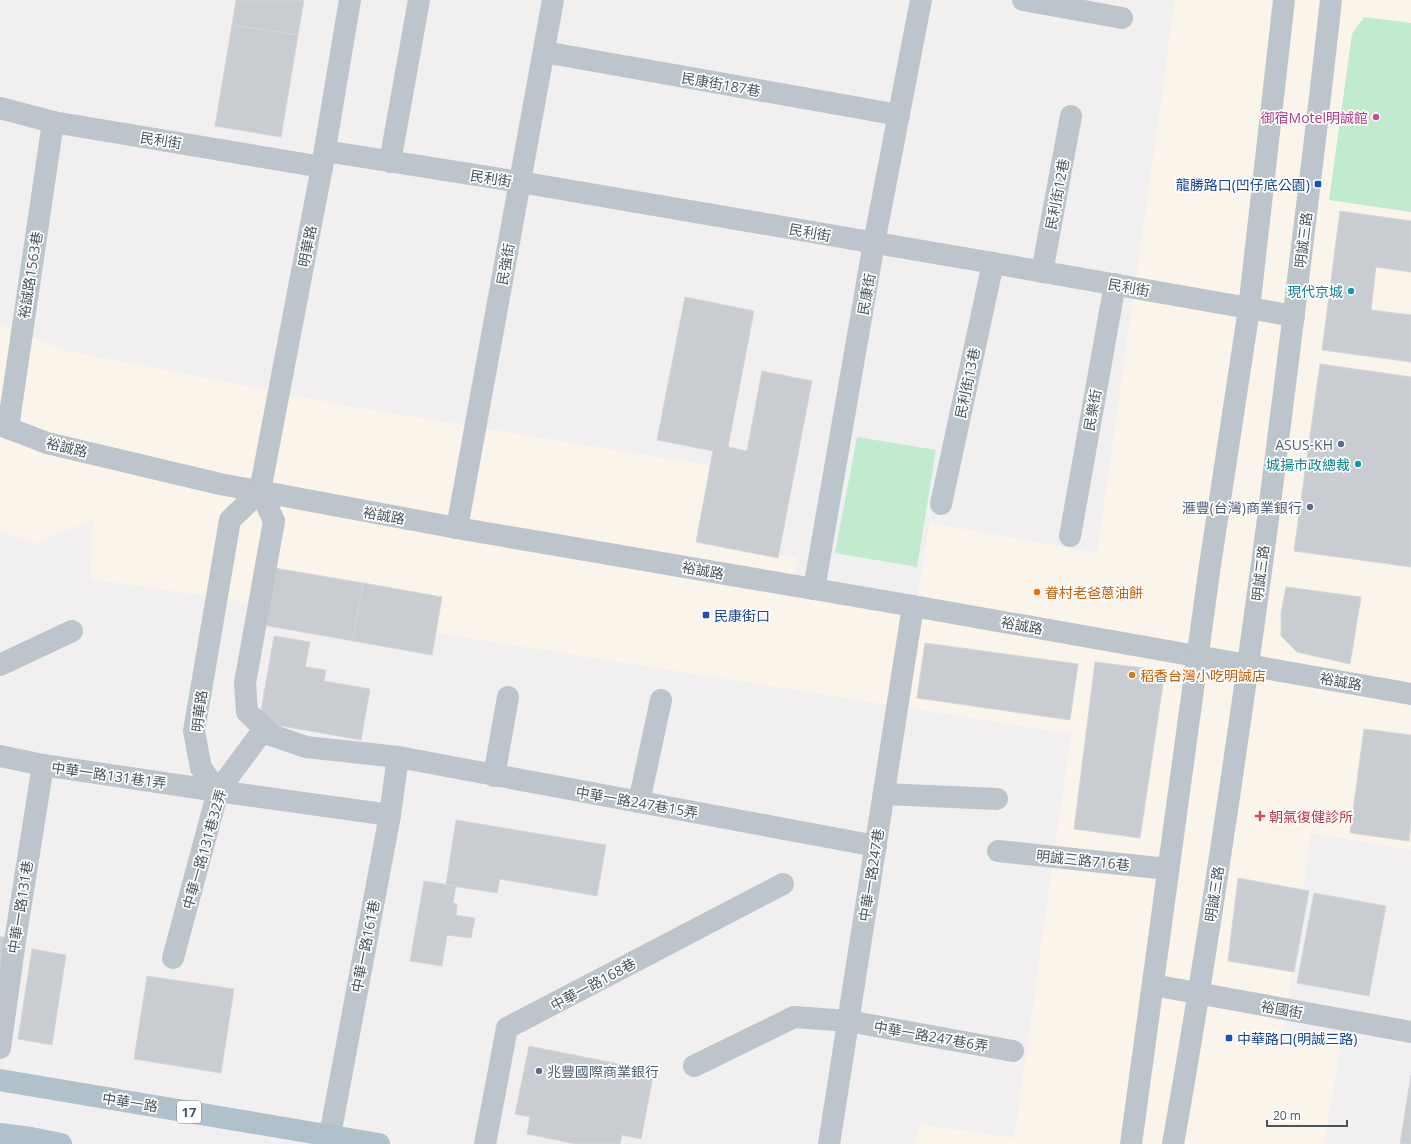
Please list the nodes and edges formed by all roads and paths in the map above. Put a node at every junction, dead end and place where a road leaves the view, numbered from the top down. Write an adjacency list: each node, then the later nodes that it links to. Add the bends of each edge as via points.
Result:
1 (350, 0): 14 (street, 明華路)
2 (419, 0): 15 (street)
3 (553, 0): 9 (street, 民強街)
4 (921, 0): 11 (street, 民康街)
5 (1284, 0): 21 (street)
6 (1331, 0): 22 (street, 明誠三路)
7 (1033, 1): 8 (street)
8 (1122, 18)
9 (544, 52): 11 (street, 民康街187巷); 16 (street, 民強街)
10 (0, 108): 13 (street, 民利街)
11 (899, 115): 17 (street, 民康街)
12 (1071, 116): 19 (street, 民利街12巷)
13 (53, 122): 14 (street, 民利街); 23 (street, 裕誠路1563巷)
14 (324, 159): 15 (street, 民利街); 24 (street, 明華路)
15 (390, 162): 16 (street, 民利街)
16 (520, 182): 17 (street, 民利街); 26 (street, 民強街)
17 (874, 243): 18 (street, 民利街); 28 (street, 民康街)
18 (993, 263): 19 (street, 民利街); 25 (street, 民利街13巷)
19 (1042, 272): 20 (street, 民利街)
20 (1115, 284): 21 (street, 民利街); 27 (street, 民樂街)
21 (1249, 309): 22 (street, 民利街); 31 (street)
22 (1294, 316): 32 (street, 明誠三路)
23 (4, 426): 24 (street, 裕誠路, via 47,443)
24 (260, 491): 26 (street, 裕誠路); 37 (street, via 274,521 245,683 247,712); 42 (street, 明華路, via 230,520 194,731 201,768)
25 (941, 504)
26 (457, 528): 28 (street, 裕誠路)
27 (1070, 536)
28 (814, 589): 29 (street, 裕誠路)
29 (913, 606): 31 (street, 裕誠路); 43 (street, 中華一路247巷)
30 (72, 631): 33 (street)
31 (1198, 656): 32 (street, 裕誠路); 49 (street)
32 (1248, 664): 34 (street, 裕誠路); 54 (street, 明誠三路)
33 (0, 665)
34 (1411, 694)
35 (508, 696): 41 (street)
36 (661, 700): 45 (street)
37 (264, 729): 39 (street, via 271,735 306,747); 42 (street, 中華一路131巷32弄)
38 (0, 756): 40 (street, 中華一路131巷1弄)
39 (398, 757): 41 (street, 中華一路247巷15弄); 46 (street, 中華一路161巷)
40 (43, 765): 42 (street, 中華一路131巷1弄); 51 (street, 中華一路131巷)
41 (494, 776): 45 (street, 中華一路247巷15弄)
42 (218, 791): 46 (street); 52 (street, 中華一路131巷32弄)
43 (884, 794): 44 (street); 47 (street, 中華一路247巷)
44 (997, 799)
45 (639, 802): 47 (street, 中華一路247巷15弄)
46 (390, 815): 62 (street, 中華一路161巷)
47 (876, 846): 55 (street, 中華一路247巷)
48 (998, 851): 49 (street, 明誠三路716巷)
49 (1168, 869): 53 (street)
50 (783, 884): 65 (street, 中華一路168巷, via 507,1028)
51 (7, 940): 57 (street, 中華一路131巷)
52 (173, 958)
53 (1152, 985): 54 (street, 裕國街); 67 (street)
54 (1199, 994): 56 (street, 裕國街); 68 (street, 明誠三路)
55 (848, 1021): 58 (street, 中華一路247巷6弄); 59 (street, 中華一路247巷6弄, via 794,1017); 66 (street, 中華一路247巷)
56 (1411, 1032)
57 (0, 1048)
58 (1013, 1051)
59 (694, 1066)
60 (0, 1080): 62 (main road, 中華一路 / 17)
61 (0, 1134): 63 (main road)
62 (330, 1135): 64 (main road, 中華一路 / 17)
63 (61, 1144)
64 (379, 1144)
65 (485, 1144)
66 (829, 1144)
67 (1131, 1144)
68 (1173, 1144)

